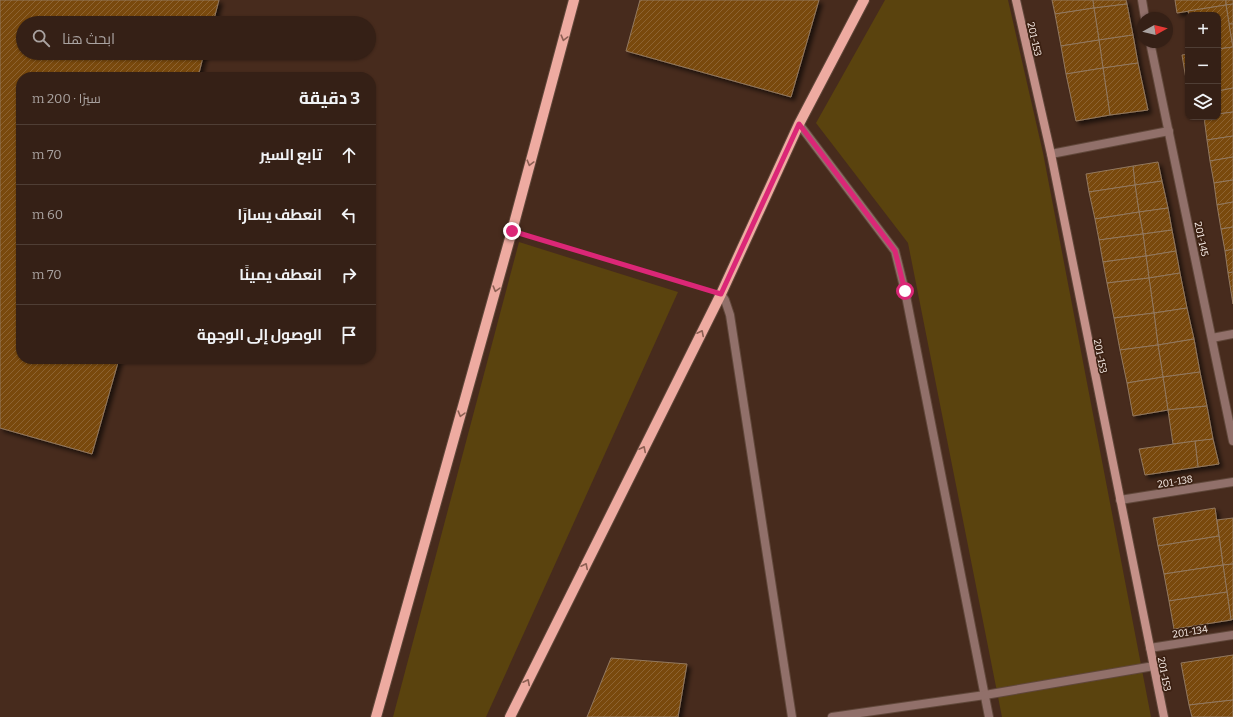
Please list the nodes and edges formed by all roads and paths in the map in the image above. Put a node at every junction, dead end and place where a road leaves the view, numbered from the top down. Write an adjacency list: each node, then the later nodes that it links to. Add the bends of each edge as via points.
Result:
1 (574, 0): 10 (main road, one-way to 10)
2 (864, 0): 7 (main road)
3 (1016, 0): 9 (street, 201-153)
4 (1142, 0): 5 (street)
5 (1144, 12)
6 (1151, 48): 8 (street, 201-145)
7 (799, 124): 11 (main road); 20 (street, via 895,251)
8 (1170, 132): 9 (street); 13 (street, 201-145)
9 (1051, 154): 16 (street, 201-153)
10 (512, 231): 11 (path); 21 (main road, one-way to 21)
11 (721, 294): 22 (main road, one-way to 11); 23 (street, via 730,315)
12 (1233, 334): 13 (street)
13 (1212, 338): 14 (street, 201-145)
14 (1233, 441)
15 (1233, 482): 16 (street, 201-138)
16 (1120, 500): 18 (street, 201-153)
17 (1233, 635): 18 (street, 201-134)
18 (1150, 648): 19 (street, 201-153)
19 (1154, 666): 20 (street); 26 (street, 201-153)
20 (985, 695): 24 (street); 25 (street)
21 (376, 717)
22 (510, 717)
23 (792, 717)
24 (832, 717)
25 (989, 717)
26 (1164, 717)

